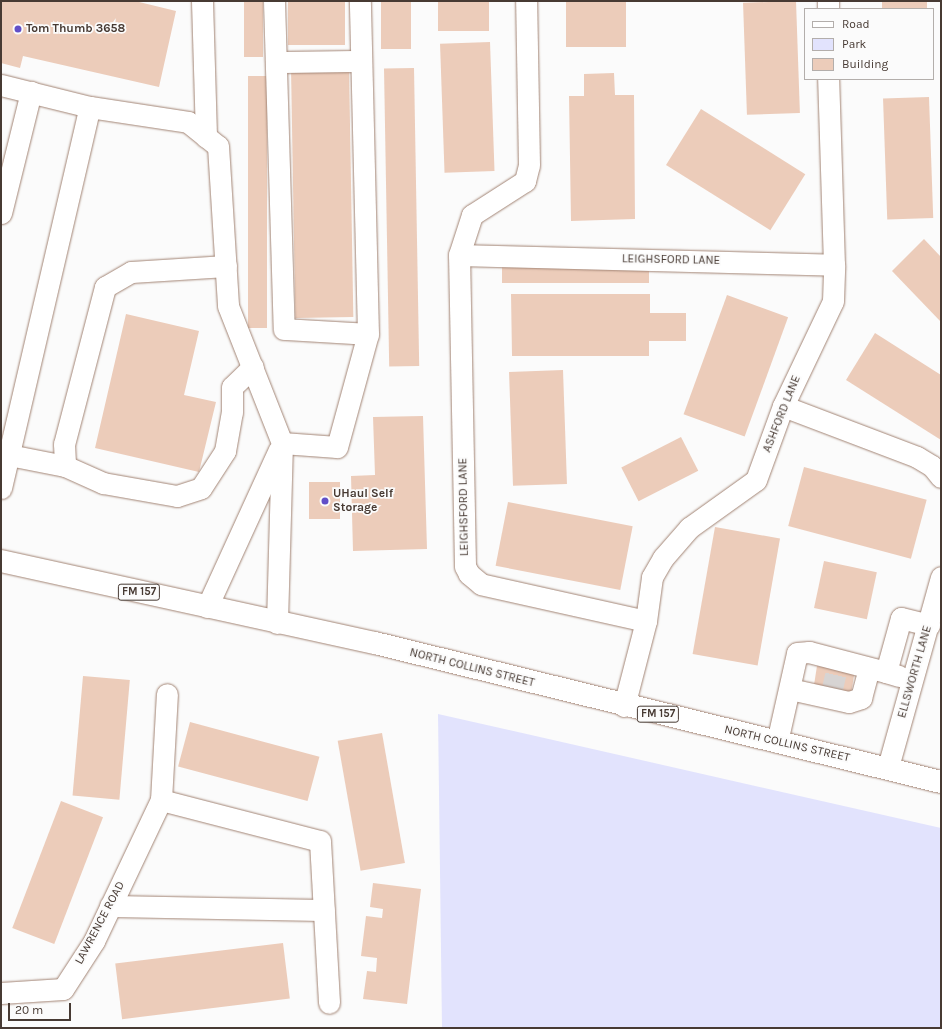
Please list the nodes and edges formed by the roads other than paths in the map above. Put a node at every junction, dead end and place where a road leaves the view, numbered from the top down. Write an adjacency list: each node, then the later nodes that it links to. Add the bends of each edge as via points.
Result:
1 (202, 1): 11 (lane)
2 (274, 1): 6 (lane)
3 (360, 1): 5 (lane)
4 (526, 1): 13 (lane, LEIGHSFORD LANE, via 529,165 525,181 472,216)
5 (361, 61): 6 (lane); 16 (lane)
6 (276, 62): 16 (lane, via 284,330)
7 (828, 80): 14 (lane, ASHFORD LANE)
8 (1, 85): 9 (lane)
9 (30, 92): 10 (lane); 12 (lane)
10 (90, 107): 11 (lane, via 188,122); 20 (lane)
11 (206, 136): 15 (lane, via 218,146)
12 (1, 213)
13 (459, 255): 14 (lane, LEIGHSFORD LANE); 27 (lane, LEIGHSFORD LANE, via 465,566 469,574 481,584)
14 (834, 265): 18 (lane, ASHFORD LANE, via 833,301)
15 (226, 266): 17 (lane, via 228,306); 21 (lane, via 131,272 105,286 64,444)
16 (368, 334): 19 (lane, via 337,447)
17 (254, 367): 19 (lane); 21 (lane, via 232,387 232,412 224,451 201,488 177,496 103,483)
18 (783, 406): 22 (lane, via 917,457 932,466); 27 (lane, ASHFORD LANE, via 756,480 689,528 663,558 652,577)
19 (282, 443): 26 (lane); 28 (lane)
20 (9, 455): 21 (lane); 23 (lane)
21 (65, 466)
22 (941, 477)
23 (1, 488)
24 (1, 561): 26 (main road, NORTH COLLINS STREET / FM 157)
25 (941, 577): 29 (lane, ELLSWORTH LANE)
26 (207, 607): 28 (main road, NORTH COLLINS STREET / FM 157)
27 (646, 621): 34 (lane, ASHFORD LANE)
28 (278, 622): 34 (main road, NORTH COLLINS STREET / FM 157, via 383,645)
29 (929, 625): 30 (lane, via 901,618); 31 (lane, ELLSWORTH LANE)
30 (878, 670): 31 (lane); 32 (lane, via 861,698 849,702); 32 (lane, via 838,665 809,652 797,653)
31 (913, 680): 36 (lane, ELLSWORTH LANE)
32 (790, 689): 35 (lane)
33 (166, 694): 38 (lane)
34 (624, 706): 35 (main road, NORTH COLLINS STREET / FM 157)
35 (777, 742): 36 (main road, NORTH COLLINS STREET / FM 157)
36 (888, 768): 37 (main road, NORTH COLLINS STREET / FM 157)
37 (941, 780)
38 (161, 800): 39 (lane, LAWRENCE ROAD); 40 (lane, via 320,841)
39 (110, 906): 40 (lane); 41 (lane, LAWRENCE ROAD, via 94,940 63,989)
40 (324, 910): 42 (lane)
41 (1, 993)
42 (329, 1003)

